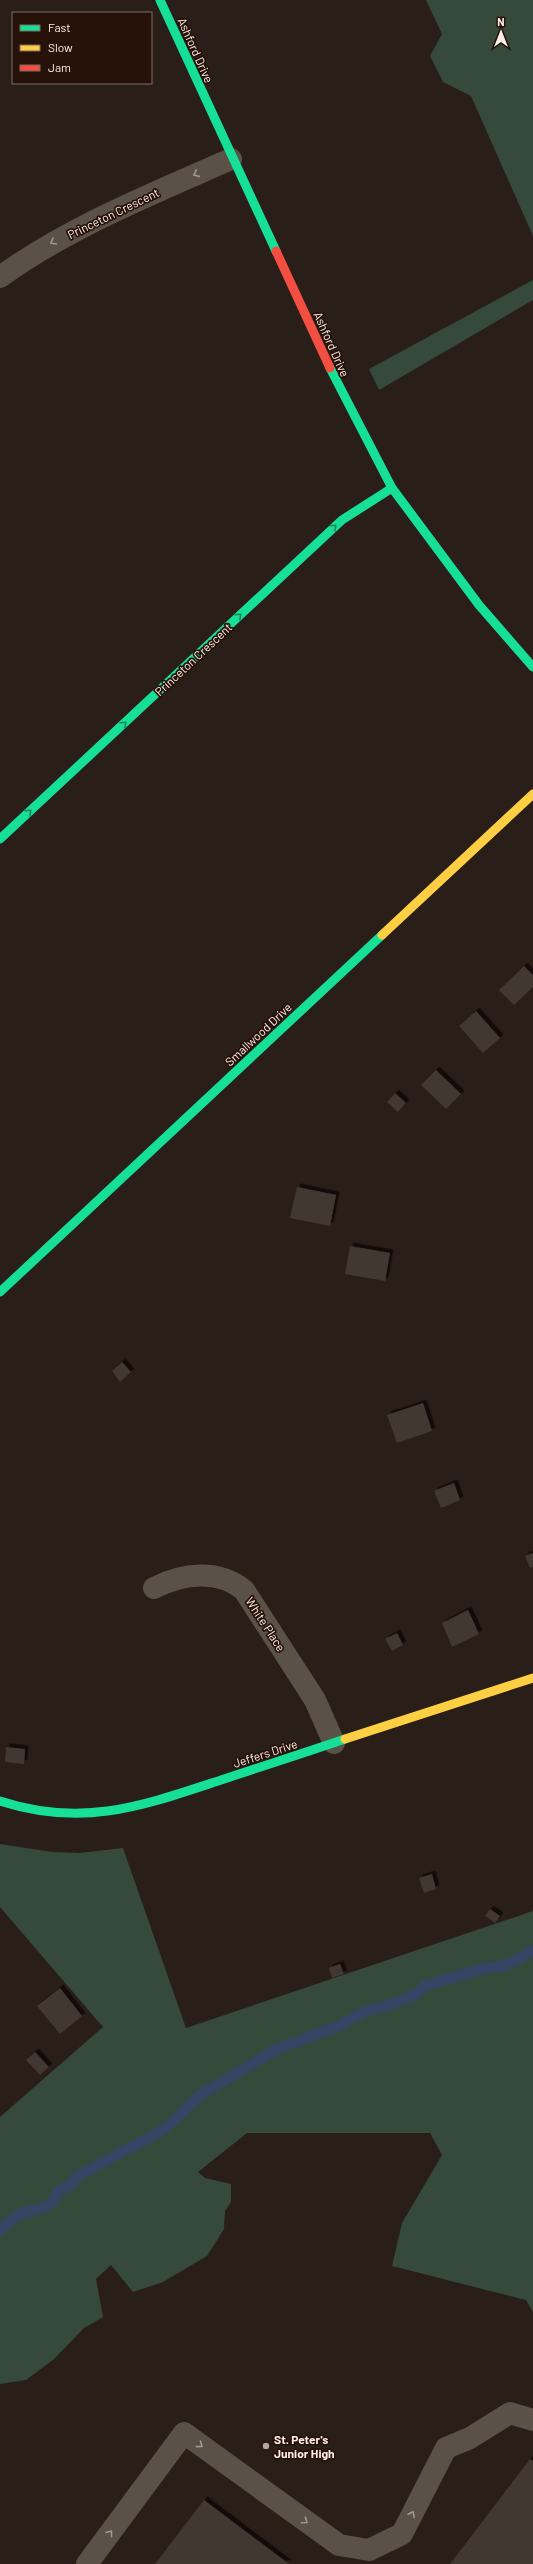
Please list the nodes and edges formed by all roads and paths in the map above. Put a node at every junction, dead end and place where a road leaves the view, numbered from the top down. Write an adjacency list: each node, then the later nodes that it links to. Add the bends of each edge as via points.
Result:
1 (160, 0): 2 (street, Ashford Drive)
2 (231, 159): 3 (street, Princeton Crescent, one-way to 3, via 86,224); 4 (street, Ashford Drive, via 342,397)
3 (0, 277)
4 (392, 488): 5 (street, Ashford Drive, via 478,605); 7 (street, Princeton Crescent, one-way to 4, via 342,520)
5 (533, 668)
6 (533, 794): 8 (street, Smallwood Drive)
7 (0, 839)
8 (0, 1292)
9 (154, 1588): 11 (street, White Place, via 183,1577 201,1575 223,1578 244,1590 315,1700)
10 (533, 1678): 11 (street, Jeffers Drive)
11 (334, 1743): 12 (street, Jeffers Drive, via 141,1806 116,1811 59,1813)
12 (0, 1801)
13 (533, 2420): 14 (street, one-way to 13, via 184,2433 339,2545 369,2550 402,2534 446,2448 486,2429 510,2413)
14 (87, 2564)

